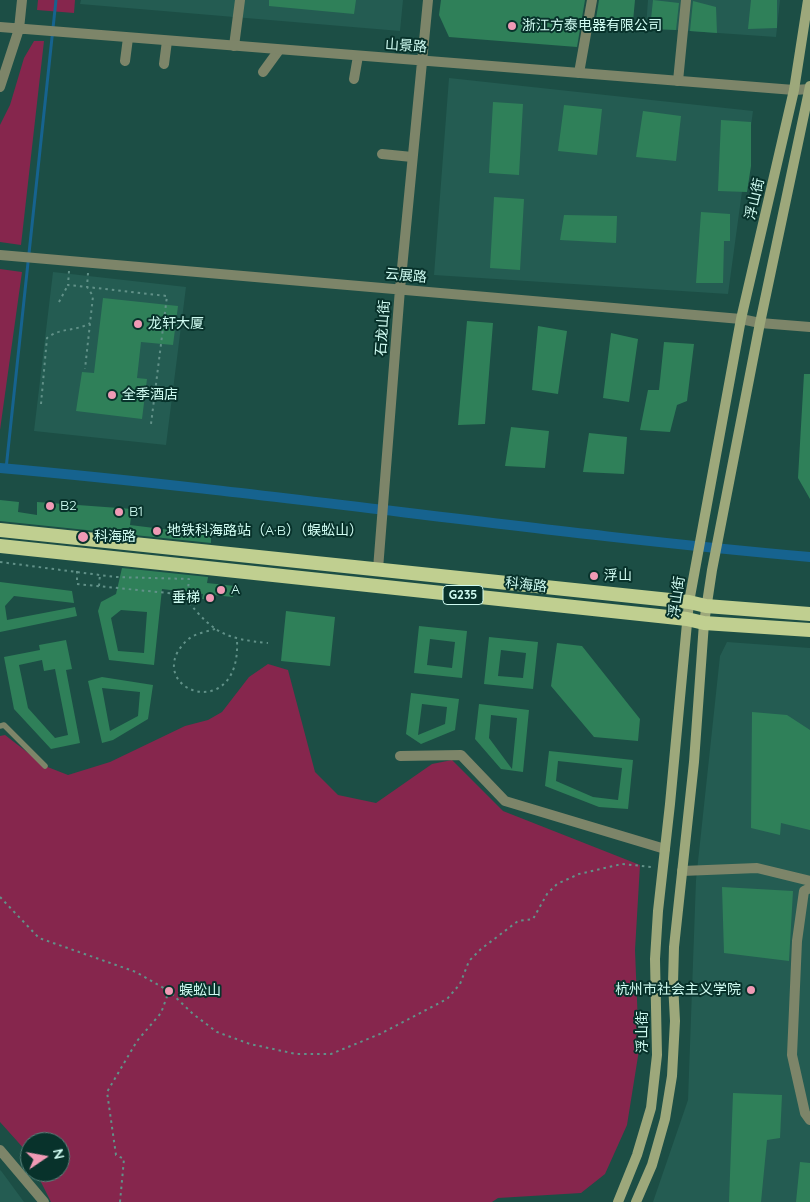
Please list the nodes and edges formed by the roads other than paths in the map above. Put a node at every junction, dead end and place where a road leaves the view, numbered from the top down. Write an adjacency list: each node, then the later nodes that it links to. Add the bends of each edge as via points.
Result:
1 (22, 0): 8 (street)
2 (240, 0): 11 (street)
3 (428, 0): 15 (street, 石龙山街)
4 (592, 0): 18 (street)
5 (686, 0): 20 (street)
6 (808, 0): 23 (main road, 浮山街)
7 (0, 27): 8 (street, 山景路)
8 (19, 29): 9 (street, 山景路); 21 (street)
9 (128, 38): 10 (street, 山景路); 14 (street)
10 (167, 41): 11 (street, 山景路); 16 (street)
11 (234, 46): 12 (street, 山景路)
12 (279, 50): 13 (street, 山景路); 17 (street)
13 (358, 56): 15 (street, 山景路); 19 (street)
14 (125, 61)
15 (422, 61): 18 (street, 山景路); 25 (street, 石龙山街)
16 (164, 64)
17 (263, 72)
18 (580, 73): 20 (street, 山景路)
19 (354, 79)
20 (678, 81): 23 (street, 山景路)
21 (0, 87)
22 (810, 88): 23 (street, 山景路); 29 (main road)
23 (794, 90): 28 (main road, 浮山街)
24 (382, 154): 25 (street)
25 (412, 157): 27 (street, 石龙山街)
26 (0, 256): 27 (street, 云展路)
27 (400, 289): 28 (street, 云展路); 33 (street, 石龙山街)
28 (742, 319): 29 (street, 云展路); 34 (main road, 浮山街)
29 (760, 323): 30 (street, 云展路); 35 (main road)
30 (810, 327)
31 (0, 530): 33 (highway, 科海路 / G235)
32 (0, 546): 37 (highway, 科海路 / G235)
33 (378, 569): 34 (highway, 科海路 / G235)
34 (688, 602): 35 (highway, 科海路 / G235); 37 (main road, 浮山街)
35 (706, 606): 36 (highway, 科海路 / G235); 38 (main road)
36 (810, 614)
37 (687, 619): 38 (highway, 科海路 / G235); 43 (main road, 浮山街)
38 (704, 623): 39 (highway, 科海路 / G235); 44 (main road)
39 (810, 630)
40 (0, 726): 42 (lane, via 4,725)
41 (400, 756): 43 (street, via 461,755 505,801)
42 (45, 766)
43 (665, 849): 50 (main road, 浮山街, via 655,959 657,1055 651,1108)
44 (682, 871): 45 (street, via 757,868); 51 (main road, via 674,947 672,1076 665,1120 652,1166)
45 (810, 881)
46 (810, 888): 47 (street, via 804,891 798,941 792,1055 805,1113)
47 (810, 1120)
48 (0, 1150): 49 (street)
49 (44, 1202)
50 (618, 1202)
51 (636, 1202)

